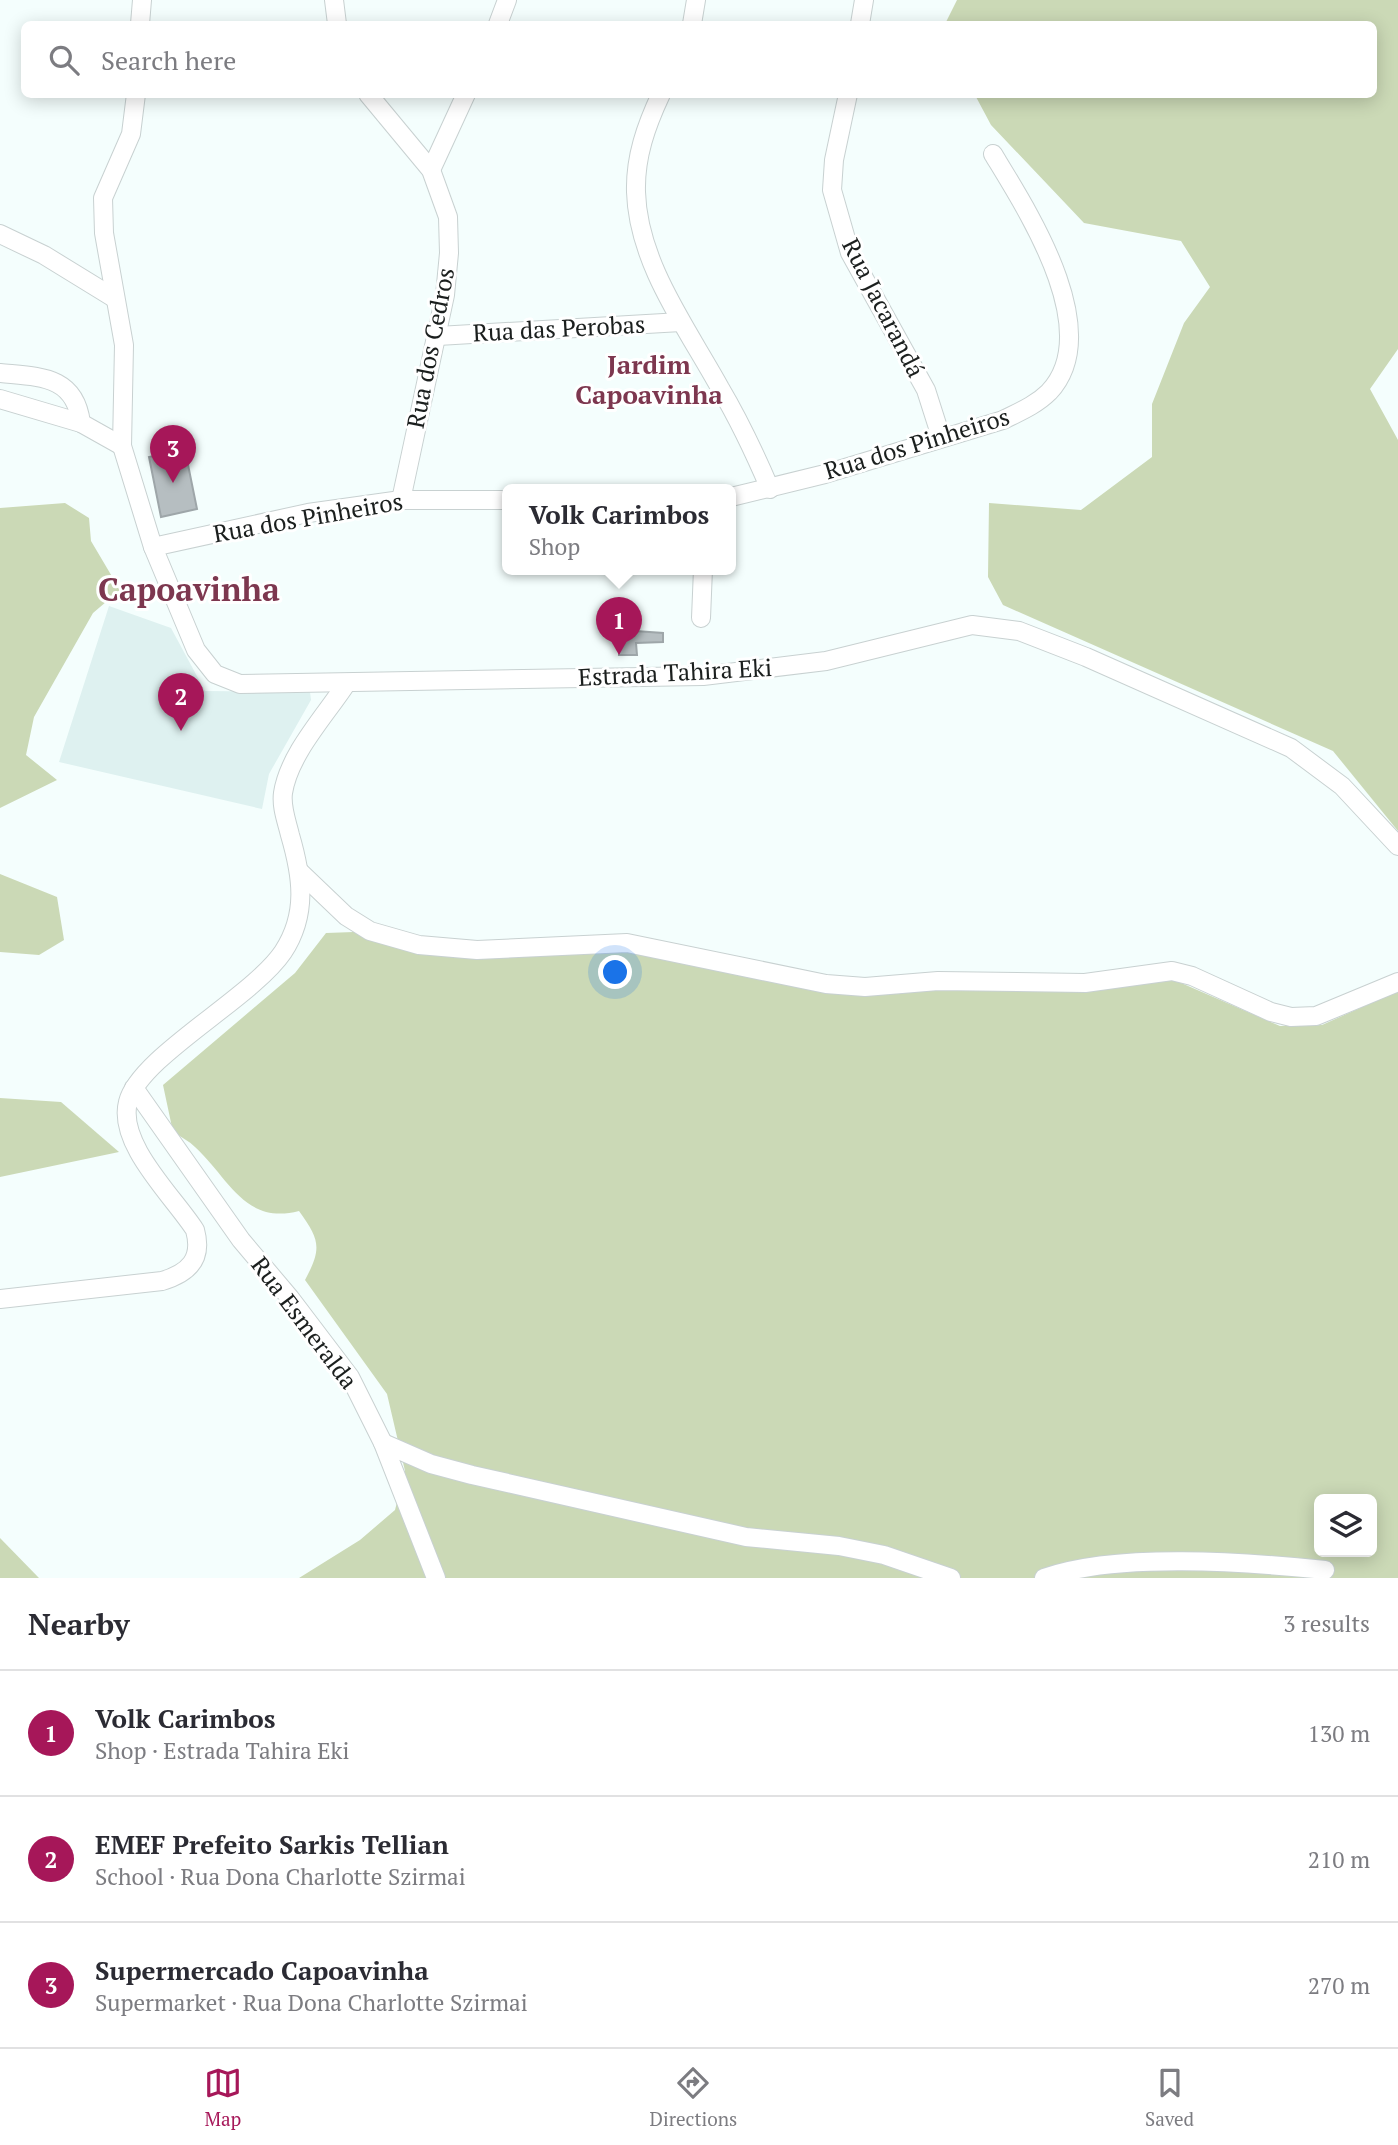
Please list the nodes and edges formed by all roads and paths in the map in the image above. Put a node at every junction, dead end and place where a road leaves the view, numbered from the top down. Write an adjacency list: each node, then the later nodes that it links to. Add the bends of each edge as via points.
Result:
1 (142, 0): 6 (street)
2 (334, 0): 7 (street)
3 (507, 0): 8 (street)
4 (696, 0): 9 (street)
5 (864, 0): 10 (street)
6 (141, 21)
7 (337, 21)
8 (499, 21)
9 (692, 21)
10 (860, 21)
11 (136, 98): 19 (street, Estrada Tahira Eki, via 131,134 103,198)
12 (371, 98): 17 (street, Rua dos Cedros)
13 (464, 98): 17 (street)
14 (659, 98): 20 (street, via 643,137 636,193 641,230)
15 (847, 98): 25 (street, Rua Jacarandá, via 832,190 850,253 926,390)
16 (993, 154): 25 (street, Rua dos Pinheiros, via 1028,211 1056,276 1067,310 1069,343 1063,368 1050,391 1030,408)
17 (431, 170): 21 (street, Rua dos Cedros, via 448,217 446,285)
18 (0, 234): 19 (street)
19 (114, 298): 26 (street, Estrada Tahira Eki, via 124,345)
20 (681, 322): 21 (street, Rua das Perobas); 27 (street, via 739,423)
21 (438, 335): 29 (street, Rua dos Cedros)
22 (0, 373): 24 (street, via 45,378 63,385 79,408)
23 (0, 399): 24 (street)
24 (81, 423): 26 (street)
25 (941, 437): 27 (street, Rua dos Pinheiros)
26 (122, 446): 31 (street, Estrada Tahira Eki)
27 (770, 489): 28 (street, Rua dos Pinheiros)
28 (736, 496)
29 (401, 500): 30 (street, Rua dos Pinheiros); 31 (street, Rua dos Pinheiros, via 309,513)
30 (502, 500)
31 (153, 547): 34 (street, Estrada Tahira Eki, via 180,617 215,674 240,684)
32 (703, 575): 33 (street)
33 (701, 618)
34 (346, 684): 35 (street, Estrada Tahira Eki, via 703,676 827,661 972,625 1019,631 1291,748 1342,786); 36 (street, via 300,753 283,795)
35 (1398, 846)
36 (300, 872): 37 (street, via 346,916 370,931 419,945 477,950 627,943 826,984 865,986 938,981 1085,983 1172,971 1291,1017 1316,1016); 38 (street, via 300,911 284,951 254,984 158,1062)
37 (1398, 982)
38 (134, 1088): 39 (street, via 128,1102 130,1135 195,1230 197,1258 178,1276 162,1281); 40 (street, Rua Esmeralda, via 241,1240 350,1377)
39 (0, 1299)
40 (383, 1443): 42 (street, Rua Esmeralda); 43 (street, via 431,1464 472,1475 746,1537 884,1555)
41 (1325, 1570): 44 (street, via 1271,1564 1143,1564 1080,1566)
42 (436, 1578)
43 (951, 1578)
44 (1044, 1578)

